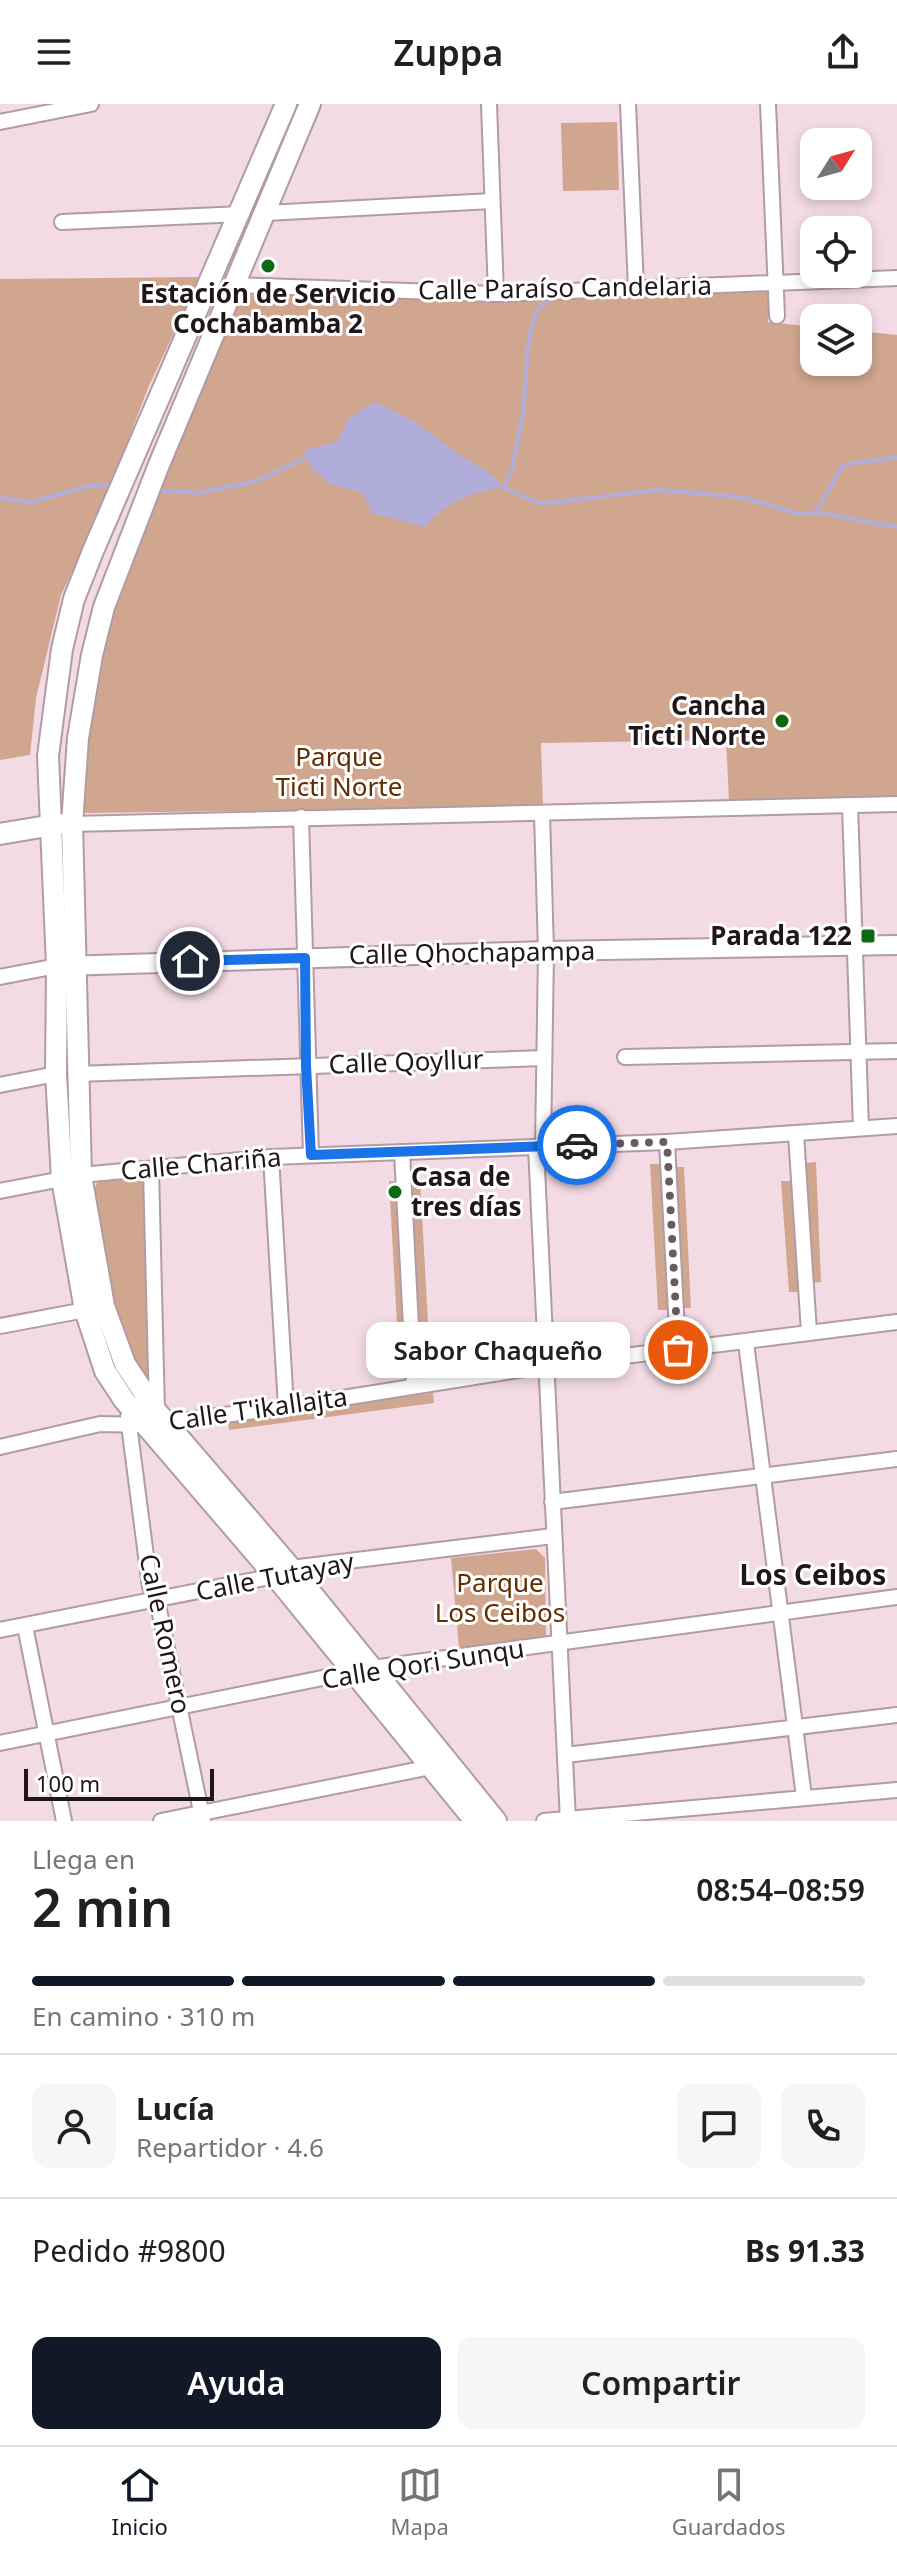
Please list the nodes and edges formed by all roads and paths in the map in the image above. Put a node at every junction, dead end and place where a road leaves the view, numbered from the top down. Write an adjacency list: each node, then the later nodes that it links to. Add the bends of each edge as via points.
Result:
1 (89, 104): 7 (street)
2 (286, 104): 10 (main road)
3 (310, 104): 9 (main road)
4 (489, 104): 8 (street)
5 (628, 104): 15 (street)
6 (768, 104): 13 (street)
7 (0, 122)
8 (492, 201): 9 (street); 16 (street)
9 (266, 213): 14 (main road)
10 (242, 214): 11 (street); 23 (main road, via 74,599 48,756)
11 (62, 222)
12 (897, 278): 13 (street, Calle Paraíso Candelaria)
13 (776, 284): 15 (street, Calle Paraíso Candelaria); 17 (street)
14 (233, 285): 16 (street, Calle Paraíso Candelaria); 22 (main road, via 104,607 78,738)
15 (636, 288): 16 (street, Calle Paraíso Candelaria)
16 (496, 294)
17 (777, 316)
18 (897, 804): 19 (street)
19 (850, 805): 20 (street); 26 (street)
20 (542, 813): 21 (street); 27 (street)
21 (301, 817): 22 (street); 28 (street)
22 (72, 824): 23 (main road); 29 (main road)
23 (49, 825): 24 (main road); 29 (main road)
24 (0, 834)
25 (897, 945): 26 (street, Calle Qhochapampa)
26 (857, 946): 27 (street, Calle Qhochapampa); 31 (street)
27 (546, 951): 28 (street, Calle Qhochapampa); 34 (street)
28 (305, 958): 29 (street, Calle Qhochapampa); 35 (street)
29 (66, 966): 30 (street, Calle Qhochapampa); 36 (main road)
30 (0, 977)
31 (857, 1051): 32 (street); 33 (street); 38 (street)
32 (897, 1051)
33 (625, 1057)
34 (544, 1058): 35 (street, Calle Qoyllur); 42 (street)
35 (306, 1066): 36 (street, Calle Qoyllur); 44 (street)
36 (66, 1074): 37 (street, Calle Qoyllur); 47 (main road)
37 (0, 1085)
38 (861, 1128): 39 (street, Calle Chariña); 40 (street, Calle Chariña)
39 (897, 1128)
40 (796, 1134): 41 (street, Calle Chariña); 52 (street)
41 (667, 1142): 42 (street, Calle Chariña); 54 (street)
42 (540, 1147): 43 (street, Calle Chariña); 55 (street)
43 (402, 1152): 44 (street, Calle Chariña); 56 (street)
44 (311, 1155): 45 (street, Calle Chariña)
45 (271, 1157): 46 (street, Calle Chariña); 57 (street)
46 (151, 1169): 47 (street, Calle Chariña); 58 (street, Calle Romero)
47 (71, 1177): 48 (street, Calle Chariña); 49 (main road); 58 (main road, via 113,1336)
48 (0, 1191)
49 (85, 1310): 51 (street); 58 (main road, via 105,1371 124,1400)
50 (897, 1322): 52 (street, Calle T'ikallajta)
51 (0, 1326)
52 (809, 1332): 53 (street, Calle T'ikallajta)
53 (746, 1343): 54 (street, Calle T'ikallajta); 61 (street)
54 (678, 1350): 55 (street, Calle T'ikallajta)
55 (544, 1366): 56 (street, Calle T'ikallajta); 62 (street)
56 (414, 1385): 57 (street, Calle T'ikallajta)
57 (286, 1407): 58 (street, Calle T'ikallajta)
58 (150, 1420): 59 (street, Calle T'ikallajta, via 100,1424); 64 (main road); 66 (street, Calle Romero, via 150,1587)
59 (0, 1447)
60 (897, 1459): 61 (street)
61 (764, 1475): 62 (street); 67 (street)
62 (552, 1502): 63 (street)
63 (553, 1536): 64 (street, Calle Tutayay); 70 (street)
64 (283, 1572): 66 (street, Calle Tutayay); 71 (main road)
65 (897, 1597): 67 (street, Calle Qori Sunqu)
66 (157, 1600): 68 (street, Calle Tutayay); 72 (street, Calle Romero)
67 (779, 1614): 70 (street, Calle Qori Sunqu); 74 (street)
68 (25, 1626): 69 (street, Calle Tutayay); 75 (street)
69 (0, 1630)
70 (558, 1642): 71 (street, Calle Qori Sunqu); 77 (street)
71 (363, 1670): 72 (street, Calle Qori Sunqu); 78 (main road); 86 (main road)
72 (181, 1708): 75 (street, Calle Qori Sunqu); 81 (street, Calle Romero)
73 (897, 1715): 74 (street)
74 (796, 1727): 77 (street); 80 (street)
75 (46, 1734): 76 (street, Calle Qori Sunqu); 83 (street)
76 (0, 1743)
77 (566, 1755): 82 (street)
78 (431, 1767): 81 (street); 85 (main road)
79 (897, 1790): 80 (street)
80 (804, 1797): 82 (street)
81 (202, 1817): 84 (street)
82 (568, 1819): 87 (street)
83 (64, 1821)
84 (161, 1821)
85 (475, 1821)
86 (496, 1821)
87 (544, 1821)

